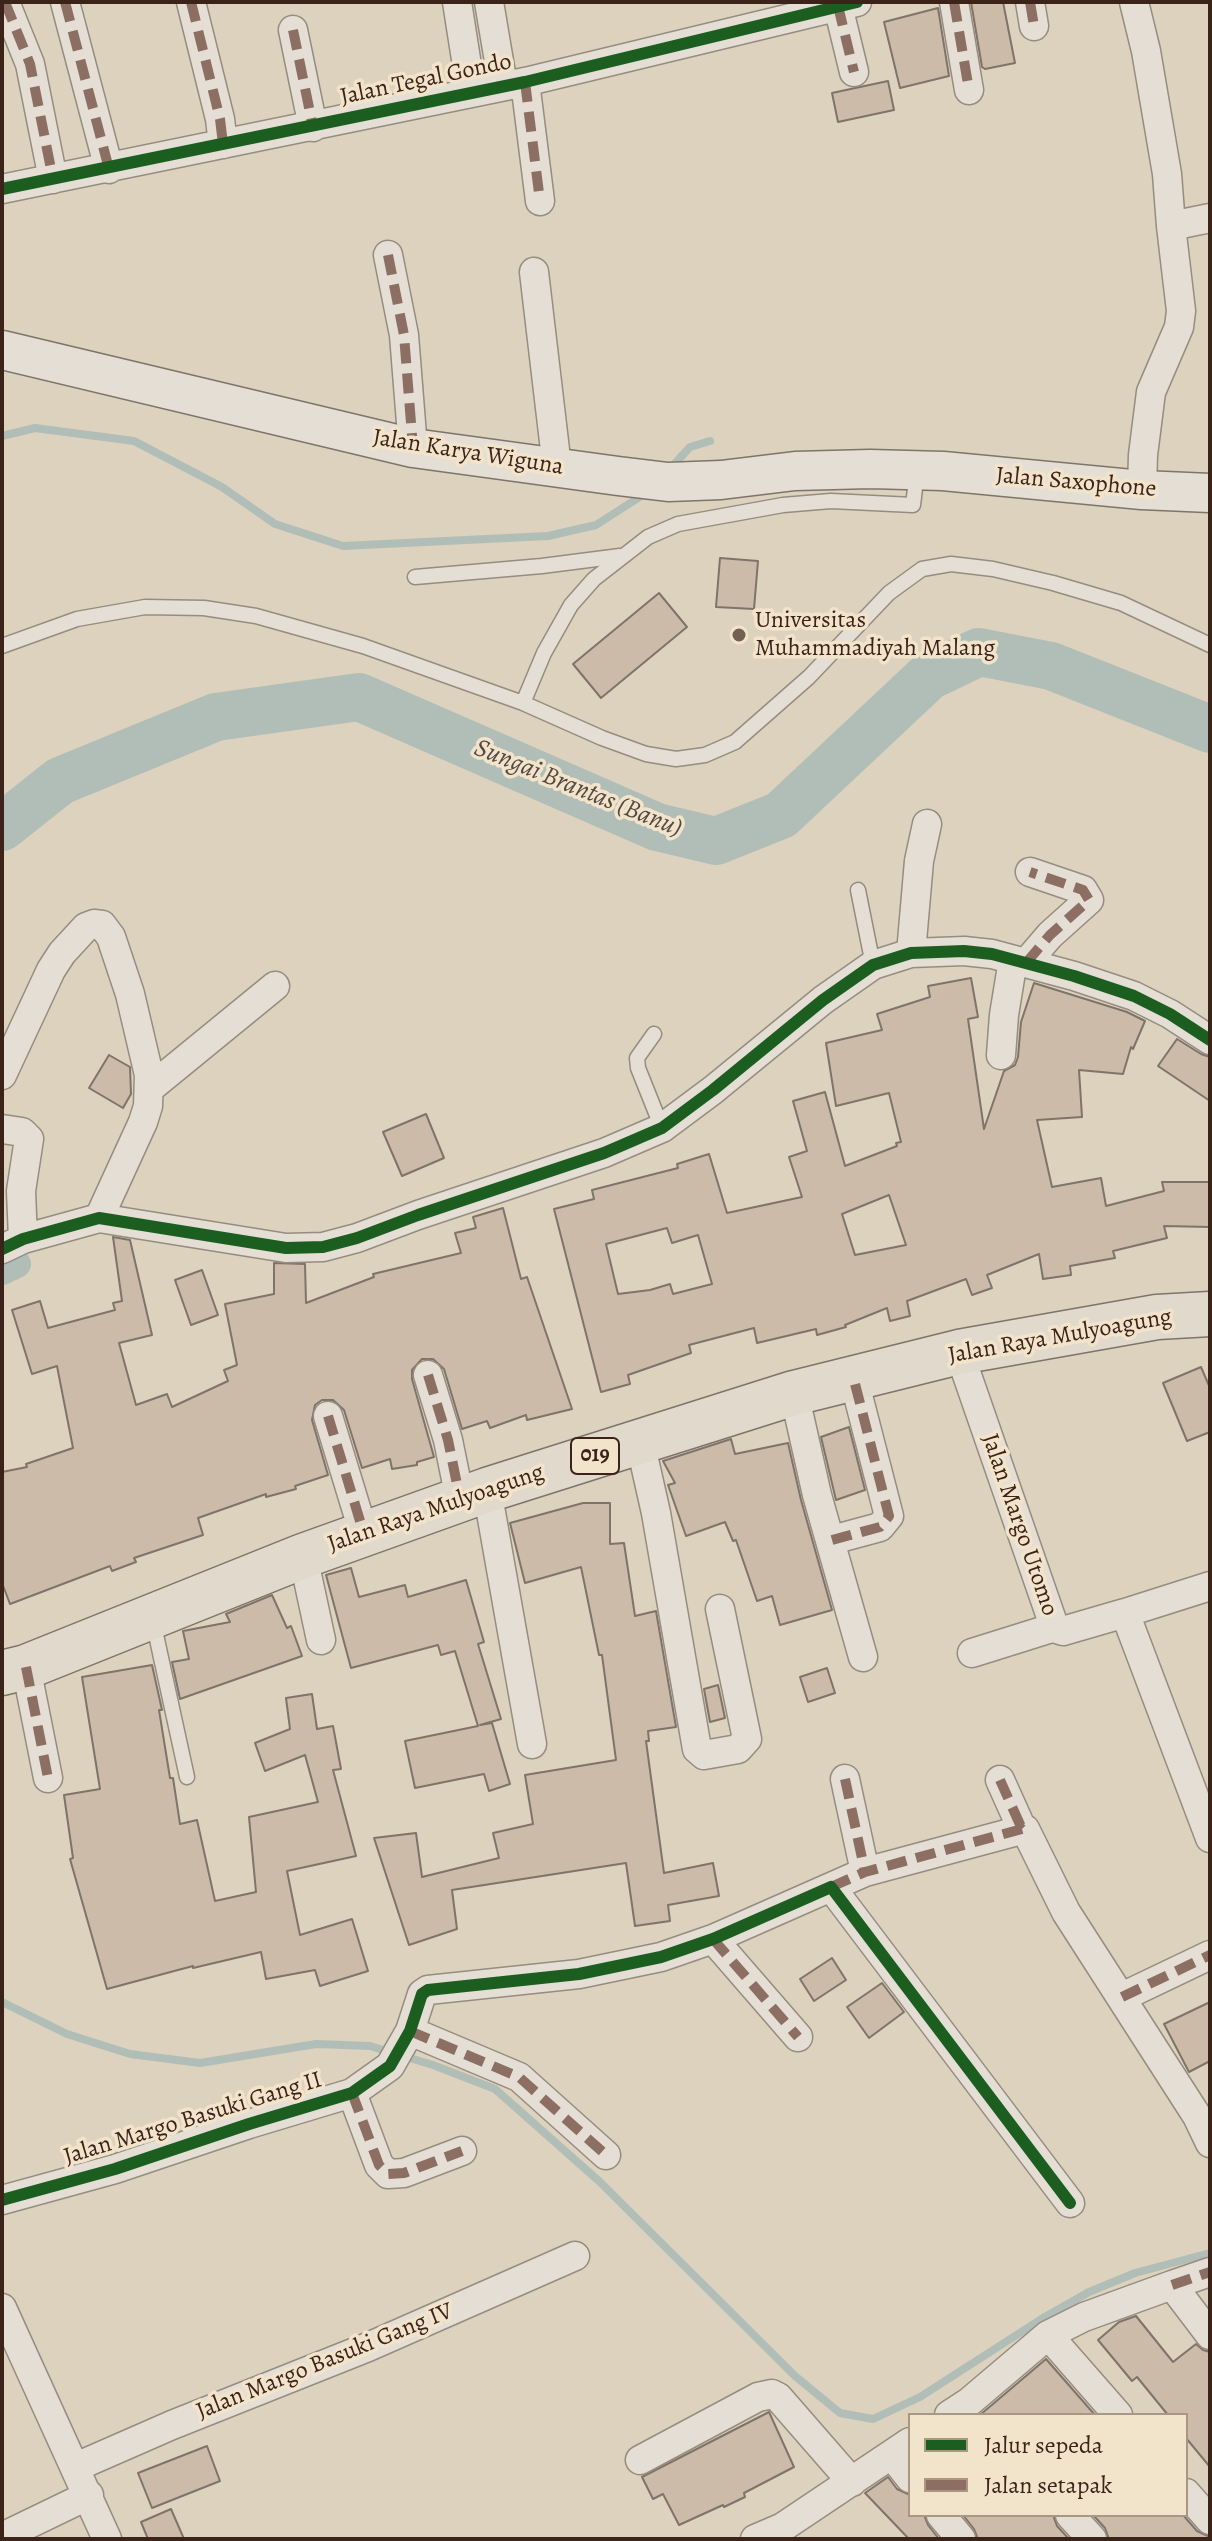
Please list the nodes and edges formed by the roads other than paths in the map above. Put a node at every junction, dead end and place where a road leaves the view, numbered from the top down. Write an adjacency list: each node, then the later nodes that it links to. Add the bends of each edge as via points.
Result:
1 (5, 2): 17 (street, via 30,64)
2 (65, 2): 16 (street)
3 (191, 2): 15 (street)
4 (457, 2): 13 (street)
5 (489, 2): 11 (street)
6 (954, 2): 12 (street)
7 (1134, 2): 21 (street, via 1165,161)
8 (848, 4): 10 (street); 11 (street, Jalan Tegal Gondo)
9 (293, 30): 14 (street)
10 (854, 72)
11 (514, 84): 13 (street, Jalan Tegal Gondo); 19 (street)
12 (969, 90)
13 (471, 91): 14 (street, Jalan Tegal Gondo)
14 (313, 127): 15 (street, Jalan Tegal Gondo)
15 (223, 144): 16 (street, Jalan Tegal Gondo)
16 (109, 169): 17 (street, Jalan Tegal Gondo)
17 (53, 179): 18 (street, Jalan Tegal Gondo)
18 (2, 189)
19 (540, 201)
20 (1210, 218): 21 (street)
21 (1171, 226): 28 (street, via 1181,311 1151,392)
22 (388, 255): 25 (street, via 405,348)
23 (534, 272): 26 (street)
24 (2, 350): 25 (main road, Jalan Karya Wiguna)
25 (413, 448): 26 (main road, Jalan Karya Wiguna)
26 (557, 467): 27 (main road, Jalan Karya Wiguna, via 656,480)
27 (930, 470): 28 (main road, Jalan Saxophone); 30 (lane, via 913,505 831,501 733,512 678,524)
28 (1142, 490): 29 (main road, Jalan Saxophone)
29 (1210, 493)
30 (620, 556): 31 (lane); 34 (lane, via 571,605)
31 (415, 577)
32 (1210, 645): 34 (lane, via 1121,603 993,569 951,564 922,569 889,593 763,720 735,742 705,755 676,759 646,754)
33 (2, 646): 34 (lane, via 77,619 145,607 204,608 256,616 363,646)
34 (523, 703)
35 (927, 824): 38 (street)
36 (1030, 872): 40 (street, via 1083,890 1089,900)
37 (858, 890): 39 (lane)
38 (911, 953): 39 (street); 40 (street, via 992,954)
39 (873, 965): 47 (street)
40 (1014, 978): 43 (street, via 1134,996); 44 (street)
41 (275, 986): 46 (street)
42 (654, 1034): 47 (lane, via 637,1058)
43 (1210, 1040)
44 (1001, 1055)
45 (2, 1075): 46 (street, via 51,970 74,937 94,924 102,925 111,937 145,1049)
46 (149, 1089): 49 (street, via 143,1122)
47 (662, 1128): 49 (street, via 604,1153 323,1247 260,1245)
48 (2, 1129): 50 (street, via 22,1132 29,1139)
49 (99, 1218): 50 (street)
50 (13, 1244)
51 (1210, 1314): 52 (main road, Jalan Raya Mulyoagung / 019, via 1157,1317)
52 (959, 1352): 54 (main road, Jalan Raya Mulyoagung / 019); 66 (street, Jalan Margo Utomo)
53 (428, 1375): 58 (street, via 448,1440)
54 (854, 1380): 55 (main road, Jalan Raya Mulyoagung / 019); 60 (street, via 889,1516 880,1527)
55 (794, 1393): 57 (main road, Jalan Raya Mulyoagung / 019); 60 (street)
56 (328, 1416): 59 (street)
57 (640, 1442): 58 (main road, Jalan Raya Mulyoagung / 019); 63 (street, via 696,1745 704,1755 738,1749 747,1739)
58 (474, 1494): 59 (main road, Jalan Raya Mulyoagung / 019); 71 (street)
59 (364, 1534): 61 (main road, Jalan Raya Mulyoagung / 019)
60 (832, 1540): 69 (street)
61 (303, 1556): 65 (main road, Jalan Raya Mulyoagung / 019); 67 (street)
62 (1210, 1586): 64 (street, Jalan Margo Utomo)
63 (720, 1609)
64 (1125, 1613): 66 (street, Jalan Margo Utomo, via 1063,1631); 76 (street)
65 (152, 1617): 70 (main road, Jalan Raya Mulyoagung / 019); 72 (lane)
66 (1055, 1627): 68 (street)
67 (321, 1640)
68 (972, 1653)
69 (863, 1657)
70 (14, 1670): 73 (street)
71 (532, 1744)
72 (187, 1777)
73 (48, 1778)
74 (845, 1779): 78 (street)
75 (1000, 1780): 77 (street)
76 (1207, 1823)
77 (1022, 1829): 78 (street); 82 (street, via 1066,1912)
78 (865, 1872): 79 (street)
79 (831, 1887): 80 (street); 90 (street)
80 (713, 1939): 83 (street, via 594,1971 428,1990); 84 (street)
81 (1210, 1955): 82 (street)
82 (1122, 1997): 86 (street)
83 (408, 2034): 85 (street, Jalan Margo Basuki Gang II, via 390,2066); 88 (street, via 519,2077)
84 (798, 2037)
85 (352, 2093): 87 (street, via 379,2165 388,2174); 89 (street, Jalan Margo Basuki Gang II)
86 (1210, 2143)
87 (462, 2151)
88 (606, 2155)
89 (2, 2200)
90 (1070, 2203)
91 (575, 2256): 101 (street, Jalan Margo Basuki Gang IV)
92 (1210, 2272): 93 (street)
93 (1172, 2285): 95 (street); 96 (street)
94 (2, 2308): 101 (street)
95 (1048, 2335): 97 (street); 98 (street)
96 (1210, 2335)
97 (966, 2411)
98 (1116, 2413)
99 (901, 2449): 102 (street); 103 (street)
100 (640, 2460): 103 (street, via 772,2394)
101 (76, 2467): 104 (street)
102 (908, 2472)
103 (852, 2482): 109 (street)
104 (89, 2495): 110 (street); 111 (street)
105 (1188, 2495): 108 (street)
106 (943, 2517): 113 (street)
107 (1072, 2517): 114 (street)
108 (1210, 2520)
109 (788, 2533): 112 (street)
110 (2, 2537)
111 (107, 2539)
112 (755, 2539)
113 (961, 2539)
114 (1092, 2539)

